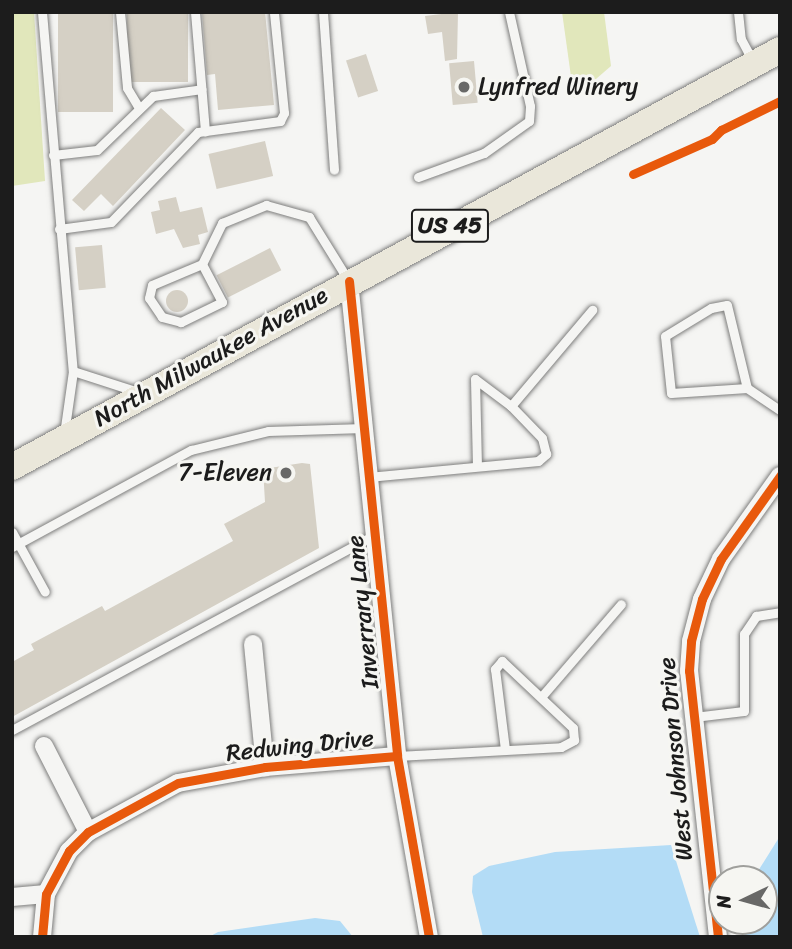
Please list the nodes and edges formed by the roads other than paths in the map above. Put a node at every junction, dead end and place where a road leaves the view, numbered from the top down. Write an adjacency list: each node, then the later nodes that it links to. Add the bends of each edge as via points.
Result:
1 (42, 12): 13 (lane)
2 (120, 12): 11 (lane, via 127,88)
3 (195, 12): 10 (lane)
4 (274, 12): 12 (lane, via 284,113 281,121)
5 (323, 12): 14 (lane)
6 (509, 12): 15 (lane, via 530,106 528,121 484,153)
7 (738, 12): 9 (lane, via 741,39)
8 (780, 50): 9 (main road, North Milwaukee Avenue / US 45)
9 (754, 63): 18 (main road, North Milwaukee Avenue / US 45)
10 (202, 89): 11 (lane, via 153,96); 12 (lane)
11 (139, 108): 13 (lane, via 97,149)
12 (205, 132): 16 (lane, via 190,137 111,222)
13 (53, 155): 16 (lane)
14 (334, 170)
15 (418, 177)
16 (59, 229): 20 (lane)
17 (202, 264): 17 (lane, via 152,285 149,298 162,317 181,322 222,302); 18 (lane, via 222,223 266,205 309,217)
18 (349, 281): 22 (main road, North Milwaukee Avenue / US 45); 25 (street, Inverrary Lane)
19 (593, 310): 23 (lane)
20 (73, 371): 22 (lane); 26 (lane)
21 (747, 388): 21 (lane, via 671,393 665,336 711,308 727,305); 24 (lane)
22 (145, 393): 26 (main road, North Milwaukee Avenue / US 45)
23 (511, 406): 27 (lane, via 475,379); 27 (lane, via 542,438 546,454 538,461)
24 (780, 410)
25 (364, 428): 29 (street, Inverrary Lane); 33 (lane, via 268,431 191,450)
26 (63, 439): 28 (main road, North Milwaukee Avenue / US 45)
27 (477, 466): 29 (lane)
28 (12, 467)
29 (368, 477): 32 (street, Inverrary Lane)
30 (777, 486): 39 (street, West Johnson Drive, via 721,559 702,599 689,671)
31 (12, 532): 33 (lane)
32 (374, 535): 40 (lane); 43 (street, Inverrary Lane)
33 (15, 545): 34 (lane)
34 (45, 592)
35 (621, 604): 38 (lane)
36 (780, 612): 39 (lane, via 756,616 744,634 744,711)
37 (253, 644): 44 (street)
38 (542, 696): 42 (lane, via 573,728 574,740 561,747); 42 (lane, via 502,662 495,669)
39 (694, 717): 50 (street, West Johnson Drive)
40 (12, 730)
41 (44, 746): 45 (street)
42 (505, 749): 43 (lane)
43 (397, 756): 44 (street, Redwing Drive); 49 (street, Inverrary Lane)
44 (265, 767): 45 (street, Redwing Drive, via 178,783)
45 (88, 832): 46 (street, Redwing Drive, via 64,858)
46 (46, 894): 47 (street); 48 (street, Redwing Drive)
47 (12, 897)
48 (42, 937)
49 (429, 937)
50 (718, 937)

